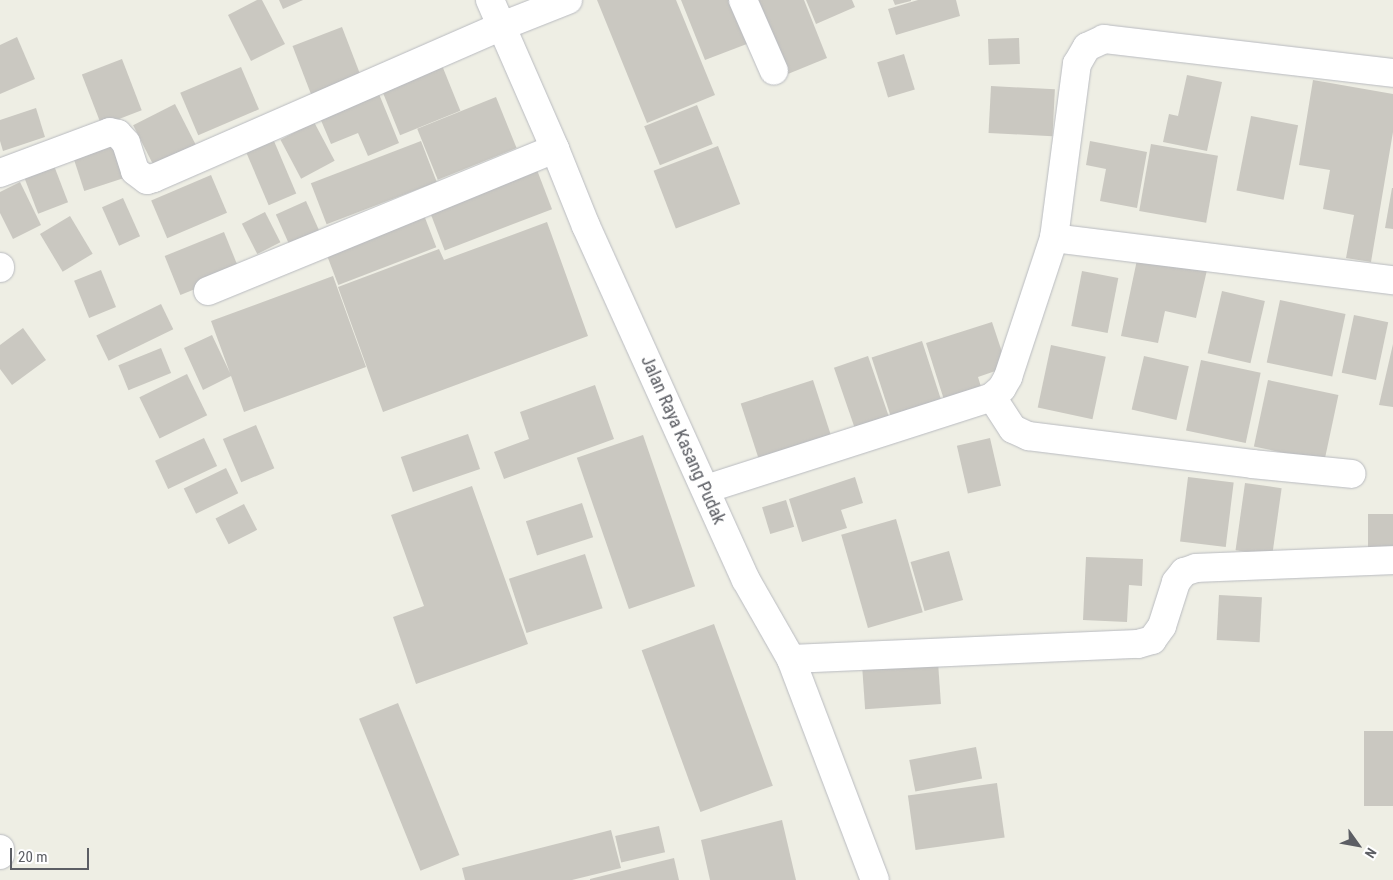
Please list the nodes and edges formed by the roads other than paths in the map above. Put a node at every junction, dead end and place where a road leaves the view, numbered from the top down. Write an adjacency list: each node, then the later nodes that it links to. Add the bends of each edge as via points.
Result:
1 (490, 0): 4 (street, Jalan Raya Kasang Pudak)
2 (568, 0): 4 (street)
3 (743, 0): 5 (street)
4 (502, 26): 7 (street, Jalan Raya Kasang Pudak); 8 (street, via 154,178 146,180 134,171 126,143 118,134 110,132)
5 (774, 71)
6 (1393, 73): 9 (street, via 1104,39 1088,47 1077,64)
7 (555, 149): 11 (street); 14 (street, Jalan Raya Kasang Pudak, via 586,226)
8 (0, 173)
9 (1054, 238): 10 (street); 12 (street, via 1008,377)
10 (1393, 280)
11 (208, 291)
12 (992, 397): 13 (street, via 1013,428 1028,436); 14 (street)
13 (1352, 474)
14 (706, 489): 16 (street, Jalan Raya Kasang Pudak, via 746,580)
15 (1393, 560): 16 (street, via 1196,568 1184,572 1176,582 1162,626 1152,640 1138,644)
16 (791, 659): 19 (street, Jalan Raya Kasang Pudak)
17 (0, 849): 18 (street)
18 (0, 855)
19 (875, 880)

